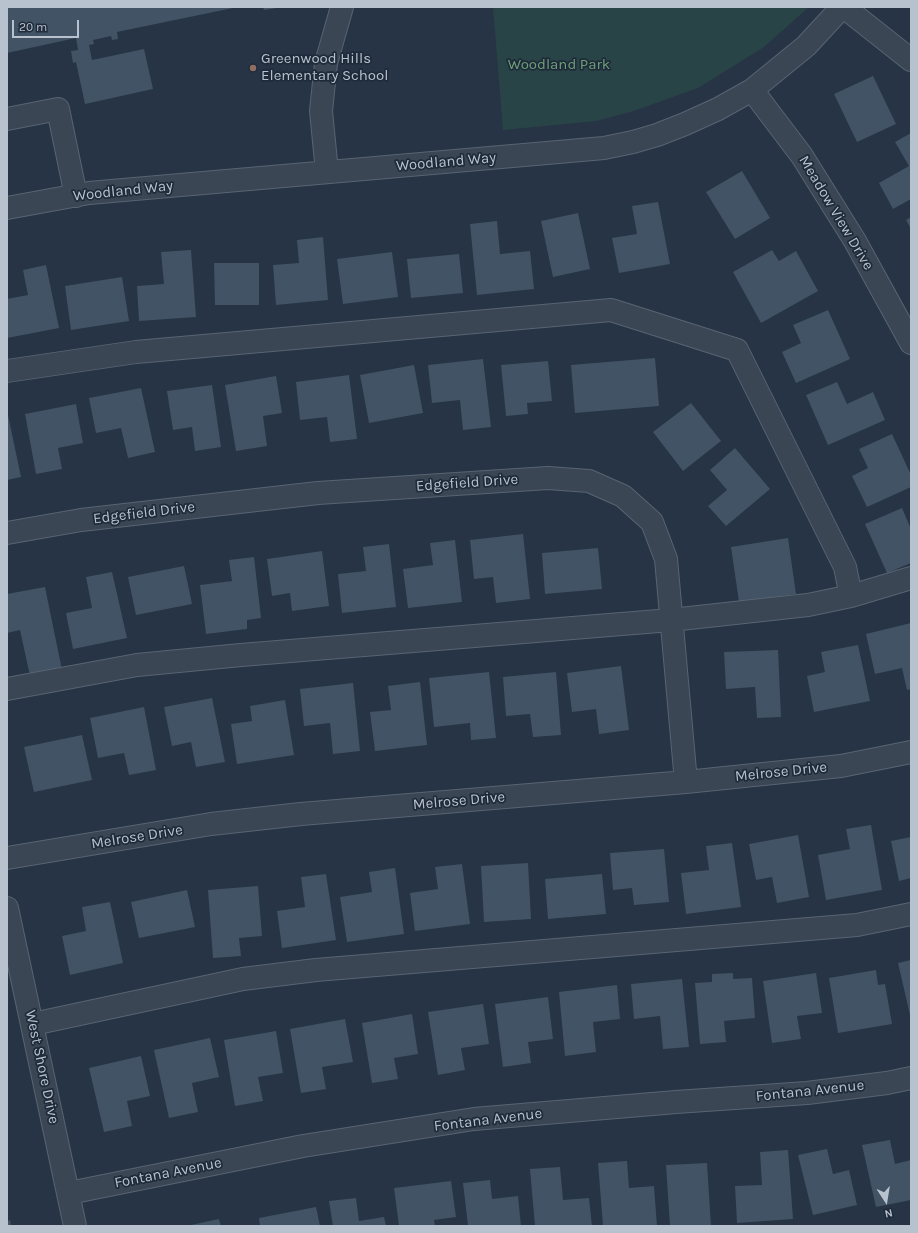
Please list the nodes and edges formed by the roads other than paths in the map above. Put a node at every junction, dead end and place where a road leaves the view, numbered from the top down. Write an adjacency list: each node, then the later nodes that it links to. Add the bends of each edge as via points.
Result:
1 (342, 7): 6 (street, via 326,63 321,110)
2 (843, 7): 3 (street); 4 (street, Woodland Way, via 806,46)
3 (911, 60)
4 (752, 90): 6 (street, Woodland Way, via 678,127 633,142 604,148); 9 (street, Meadow View Drive, via 802,156 855,241)
5 (7, 119): 7 (street, via 58,109)
6 (327, 172): 7 (street, Woodland Way)
7 (76, 196): 8 (street, Woodland Way)
8 (7, 208)
9 (911, 342)
10 (7, 371): 13 (street, via 136,352 611,310 737,350 845,567)
11 (7, 533): 14 (street, Edgefield Drive, via 81,520 318,493 548,478 588,481 623,496 652,522 666,559)
12 (911, 578): 13 (street)
13 (851, 596): 14 (street, via 808,605)
14 (671, 620): 15 (street, via 137,665); 17 (street, Edgefield Drive)
15 (7, 689)
16 (911, 752): 17 (street, Melrose Drive, via 841,766)
17 (686, 782): 18 (street, Melrose Drive, via 301,814 211,824)
18 (7, 858)
19 (7, 908): 21 (street, West Shore Drive)
20 (911, 914): 21 (street, via 857,925 332,969 244,979)
21 (33, 1024): 23 (street, West Shore Drive)
22 (911, 1078): 23 (street, Fontana Avenue, via 807,1093 474,1119 303,1146)
23 (69, 1192): 24 (street, West Shore Drive)
24 (75, 1226)

